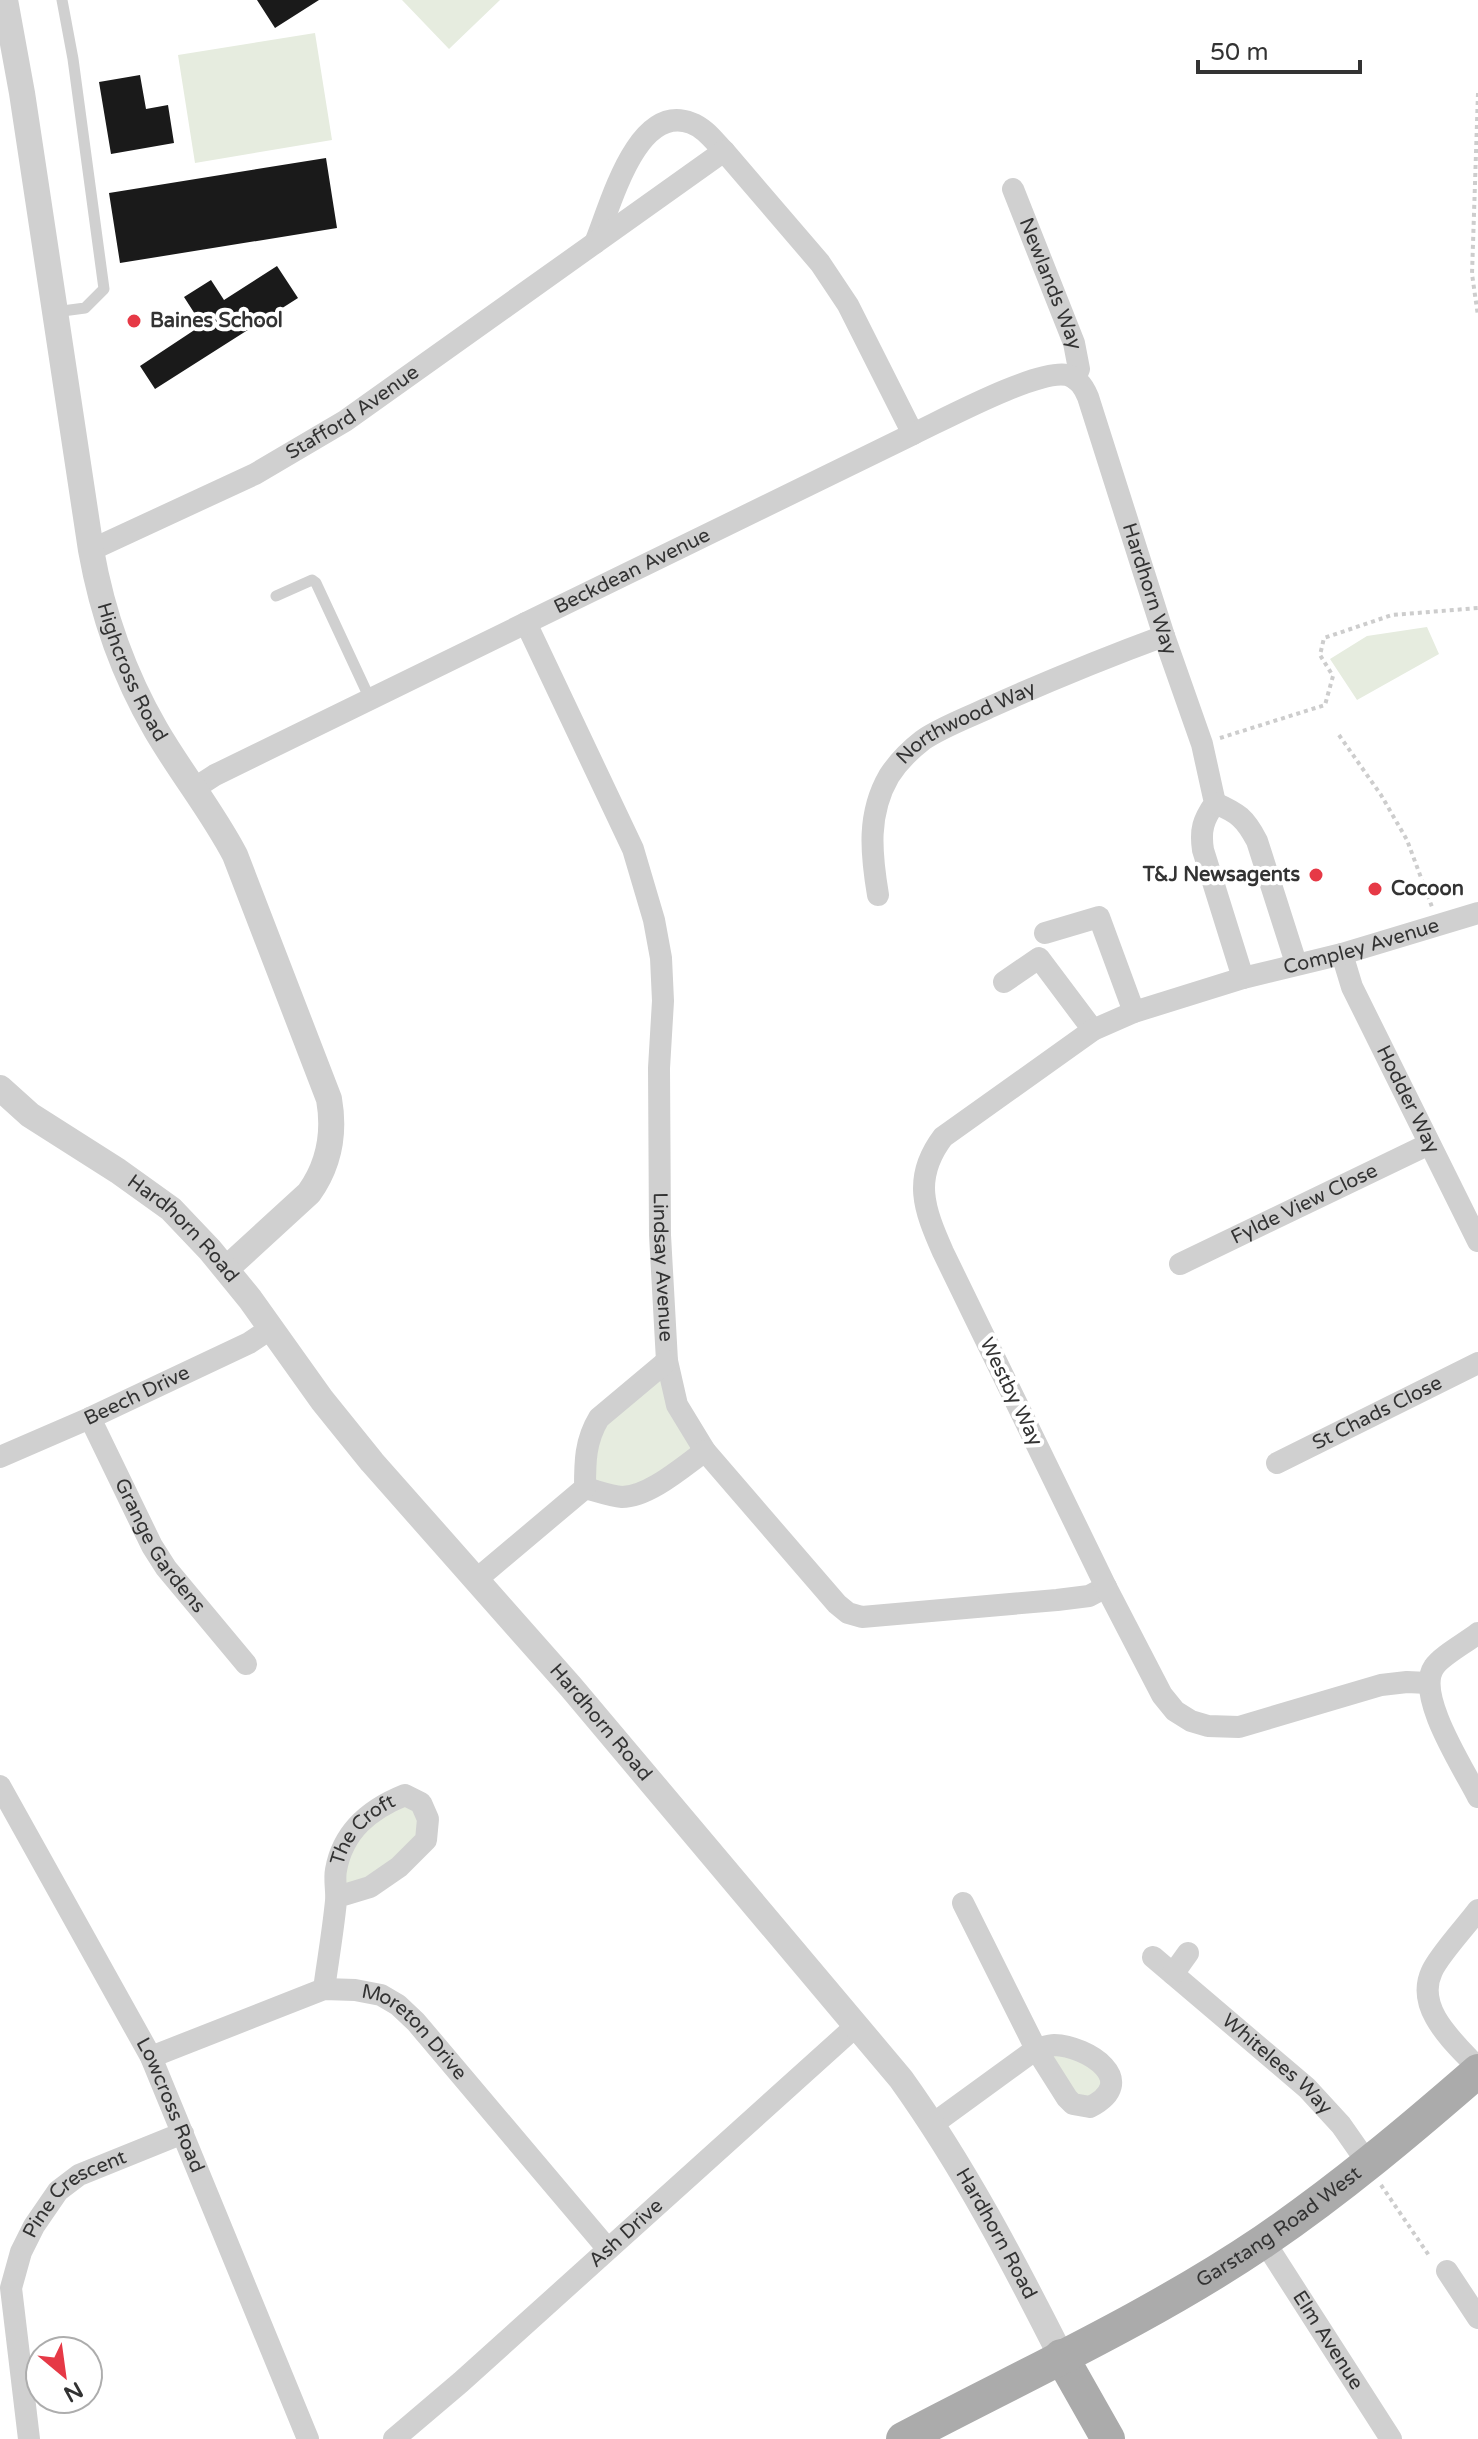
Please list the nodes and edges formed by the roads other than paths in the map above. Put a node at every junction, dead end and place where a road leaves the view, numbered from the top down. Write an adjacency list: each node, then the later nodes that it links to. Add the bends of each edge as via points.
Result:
1 (5, 0): 6 (street, Highcross Road)
2 (62, 0): 6 (lane, via 104,289 85,308)
3 (724, 151): 5 (street, Stafford Avenue); 5 (street, via 706,132 678,120 645,133 633,149); 8 (street, via 820,263 848,305)
4 (1013, 189): 7 (street, Newlands Way, via 1074,343 1079,369)
5 (595, 243): 9 (street, Stafford Avenue, via 304,447)
6 (54, 312): 9 (street, Highcross Road)
7 (1075, 379): 8 (street, Beckdean Avenue, via 1064,375 1028,383); 12 (street, Hardhorn Way, via 1088,397)
8 (913, 434): 11 (street, Beckdean Avenue)
9 (91, 550): 14 (street, Highcross Road, via 122,660 155,728)
10 (276, 596): 13 (lane, via 306,581 316,583)
11 (526, 623): 13 (street, Beckdean Avenue); 31 (street, Lindsay Avenue, via 633,849 654,920 663,1001 660,1235)
12 (1164, 636): 15 (street, Hardhorn Way, via 1202,744); 16 (street, Northwood Way, via 1080,666 967,718 924,739 904,757 889,776 874,812)
13 (370, 699): 14 (street, Beckdean Avenue)
14 (195, 788): 29 (street, Highcross Road, via 235,855 333,1121 325,1165 314,1186)
15 (1215, 803): 20 (street, via 1236,812 1257,841); 21 (street, via 1200,831 1203,850)
16 (878, 895)
17 (1478, 913): 19 (street, Compley Avenue)
18 (1045, 933): 23 (street, via 1099,917)
19 (1342, 954): 20 (street, Compley Avenue); 26 (street, Hodder Way, via 1352,987)
20 (1296, 963): 21 (street, Compley Avenue)
21 (1243, 978): 23 (street, Westby Way)
22 (1004, 982): 24 (street, via 1039,958)
23 (1134, 1012): 24 (street, Westby Way)
24 (1093, 1030): 39 (street, Westby Way, via 943,1137 925,1172 922,1194 943,1252)
25 (0, 1088): 29 (street, Hardhorn Road, via 30,1115 171,1209)
26 (1429, 1144): 27 (street, Hodder Way); 28 (street, Fylde View Close)
27 (1478, 1241)
28 (1180, 1264)
29 (226, 1269): 30 (street, Hardhorn Road)
30 (270, 1329): 33 (street, Beech Drive); 38 (street, Hardhorn Road, via 372,1462)
31 (667, 1361): 34 (street, Lindsay Avenue, via 677,1405); 37 (street, via 599,1418 585,1453)
32 (1478, 1363): 36 (street, St Chads Close)
33 (90, 1418): 35 (street, Beech Drive); 41 (street, Grange Gardens, via 152,1546)
34 (705, 1451): 37 (street, via 636,1495); 39 (street, Lindsay Avenue, via 848,1613 862,1617 1057,1600 1089,1596)
35 (0, 1457)
36 (1277, 1463)
37 (585, 1488): 38 (street)
38 (477, 1579): 52 (street, Hardhorn Road)
39 (1106, 1587): 42 (street, Westby Way, via 1162,1695 1175,1711 1208,1726 1239,1727 1381,1685)
40 (1478, 1633): 42 (street, via 1434,1666)
41 (246, 1664)
42 (1428, 1683): 44 (street, via 1431,1703)
43 (0, 1786): 53 (street, Lowcross Road)
44 (1478, 1797)
45 (337, 1897): 45 (street, The Croft, via 335,1871 346,1838 370,1812 405,1795 421,1803 428,1819 426,1840 370,1887); 51 (street, The Croft)
46 (963, 1903): 55 (street, via 1036,2049)
47 (1478, 1910): 54 (street, via 1432,1971 1428,1993 1437,2020)
48 (1188, 1953): 50 (street)
49 (1153, 1957): 50 (street, Whitelees Way)
50 (1173, 1974): 57 (street, Whitelees Way, via 1307,2088)
51 (324, 1989): 53 (street, Moreton Drive); 59 (street, Moreton Drive, via 381,1995 398,2005)
52 (857, 2025): 55 (street, Hardhorn Road); 59 (street, Ash Drive)
53 (151, 2057): 56 (street, Lowcross Road)
54 (1478, 2070): 57 (main road, Garstang Road West)
55 (933, 2124): 62 (street, Hardhorn Road, via 978,2196)
56 (183, 2133): 63 (street, Pine Crescent, via 79,2175 58,2191 34,2226 11,2288); 64 (street, Lowcross Road)
57 (1369, 2165): 58 (main road, Garstang Road West)
58 (1264, 2241): 62 (main road, Garstang Road West, via 1168,2301); 68 (street, Elm Avenue)
59 (607, 2248): 65 (street, Ash Drive)
60 (1447, 2271): 61 (street)
61 (1477, 2314)
62 (1061, 2356): 66 (main road, Garstang Road West); 67 (main road, Hardhorn Road)
63 (29, 2439)
64 (308, 2439)
65 (394, 2439)
66 (903, 2439)
67 (1108, 2439)
68 (1391, 2439)

